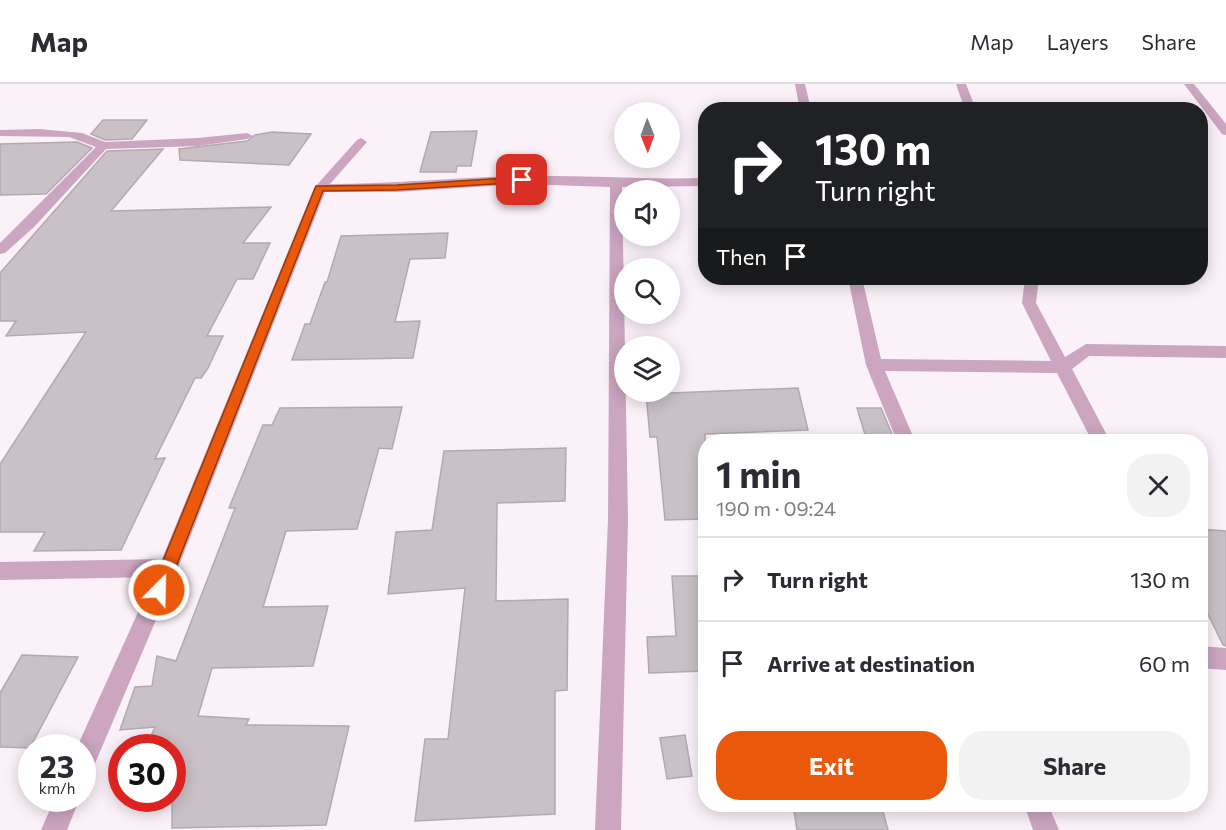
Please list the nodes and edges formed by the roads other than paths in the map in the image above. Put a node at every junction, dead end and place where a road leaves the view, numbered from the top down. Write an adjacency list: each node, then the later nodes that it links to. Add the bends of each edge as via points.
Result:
1 (800, 84): 4 (street)
2 (961, 84): 5 (street)
3 (1188, 84): 6 (street)
4 (804, 102)
5 (967, 102)
6 (1202, 102)
7 (1208, 109): 8 (street)
8 (1226, 132)
9 (0, 133): 12 (street, via 74,135 96,140)
10 (247, 136): 12 (street)
11 (361, 142): 16 (street)
12 (103, 146): 18 (street)
13 (698, 182): 14 (street)
14 (680, 183)
15 (614, 184): 16 (street, via 522,180 397,188)
16 (320, 188): 26 (street)
17 (616, 246): 34 (street, via 618,520)
18 (0, 250)
19 (857, 285): 22 (street)
20 (1031, 285): 23 (street, via 1029,303)
21 (1226, 352): 23 (street, via 1086,350)
22 (874, 365): 23 (street); 24 (street)
23 (1064, 368): 25 (street)
24 (903, 434)
25 (1097, 434)
26 (168, 568): 27 (street); 30 (street)
27 (0, 571)
28 (1208, 658): 29 (street)
29 (1226, 659)
30 (95, 734)
31 (62, 812): 33 (street)
32 (1039, 812): 35 (street)
33 (54, 830)
34 (608, 830)
35 (1046, 830)

